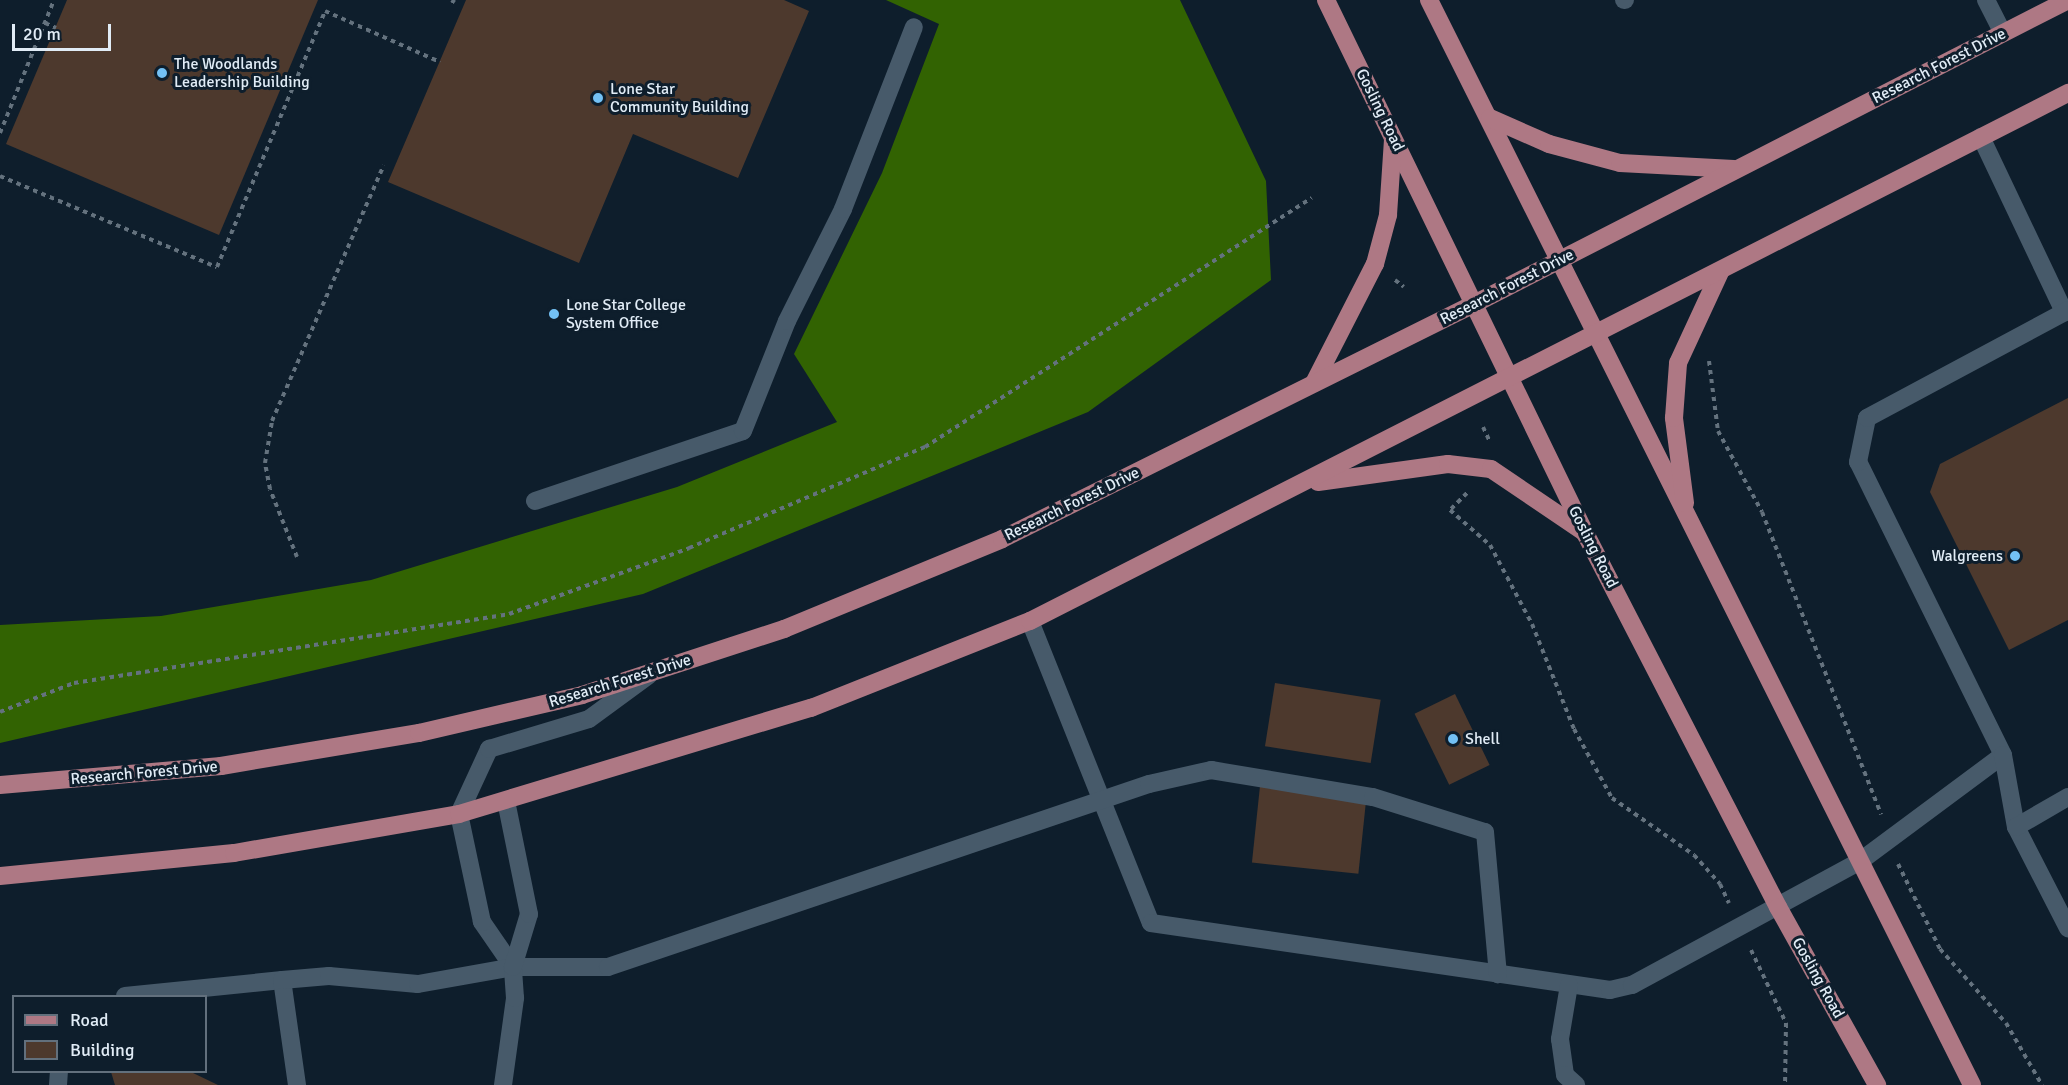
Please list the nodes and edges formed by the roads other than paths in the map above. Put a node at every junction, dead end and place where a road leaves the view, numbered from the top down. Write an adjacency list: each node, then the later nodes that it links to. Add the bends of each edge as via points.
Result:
1 (1326, 0): 9 (main road, Gosling Road)
2 (1430, 0): 8 (main road)
3 (1986, 0): 6 (lane)
4 (2068, 0): 6 (main road, Research Forest Drive)
5 (914, 27): 20 (lane, via 843,209 787,321 743,431)
6 (2003, 33): 11 (main road, Research Forest Drive)
7 (2068, 93): 10 (main road)
8 (1490, 118): 11 (main road, via 1549,144 1620,163); 12 (main road)
9 (1393, 137): 14 (main road, Gosling Road); 18 (main road, via 1388,215 1375,264)
10 (1981, 137): 13 (main road); 15 (lane)
11 (1736, 169): 12 (main road, Research Forest Drive)
12 (1561, 259): 14 (main road, Research Forest Drive); 16 (main road)
13 (1721, 270): 16 (main road); 21 (main road, via 1678,363 1674,418)
14 (1474, 304): 17 (main road, Gosling Road); 18 (main road, Research Forest Drive)
15 (2066, 311): 25 (lane, via 1867,418 1858,462)
16 (1595, 334): 17 (main road); 21 (main road)
17 (1511, 380): 19 (main road); 22 (main road, Gosling Road)
18 (1314, 383): 24 (main road, Research Forest Drive, via 1002,539 784,629)
19 (1304, 483): 22 (main road, via 1448,464 1491,469); 23 (main road)
20 (535, 501)
21 (1686, 516): 32 (main road)
22 (1585, 533): 34 (main road, Gosling Road)
23 (1030, 621): 28 (main road, via 811,708); 29 (lane)
24 (653, 672): 26 (main road, Research Forest Drive, via 582,695 408,735 220,766); 30 (lane, via 589,719 489,749)
25 (2003, 755): 31 (lane); 32 (lane)
26 (0, 785)
27 (2068, 797): 31 (lane)
28 (506, 801): 30 (main road); 36 (lane, via 529,914)
29 (1102, 802): 36 (lane, via 636,960 608,967); 37 (lane, via 1151,923); 37 (lane, via 1149,784 1211,770 1373,797 1485,832)
30 (459, 814): 33 (main road, via 234,853); 36 (lane, via 482,922)
31 (2016, 827): 35 (lane)
32 (1859, 862): 34 (lane); 45 (main road)
33 (0, 876)
34 (1778, 907): 39 (lane, via 1632,985 1610,990); 44 (main road, Gosling Road)
35 (2068, 928)
36 (513, 967): 38 (lane, via 418,984 329,975); 42 (lane, via 514,998)
37 (1498, 974): 39 (lane)
38 (282, 980): 40 (lane); 41 (lane)
39 (1569, 985): 43 (lane, via 1560,1040 1565,1075)
40 (137, 995)
41 (297, 1085)
42 (503, 1085)
43 (1576, 1085)
44 (1878, 1085)
45 (1972, 1085)

